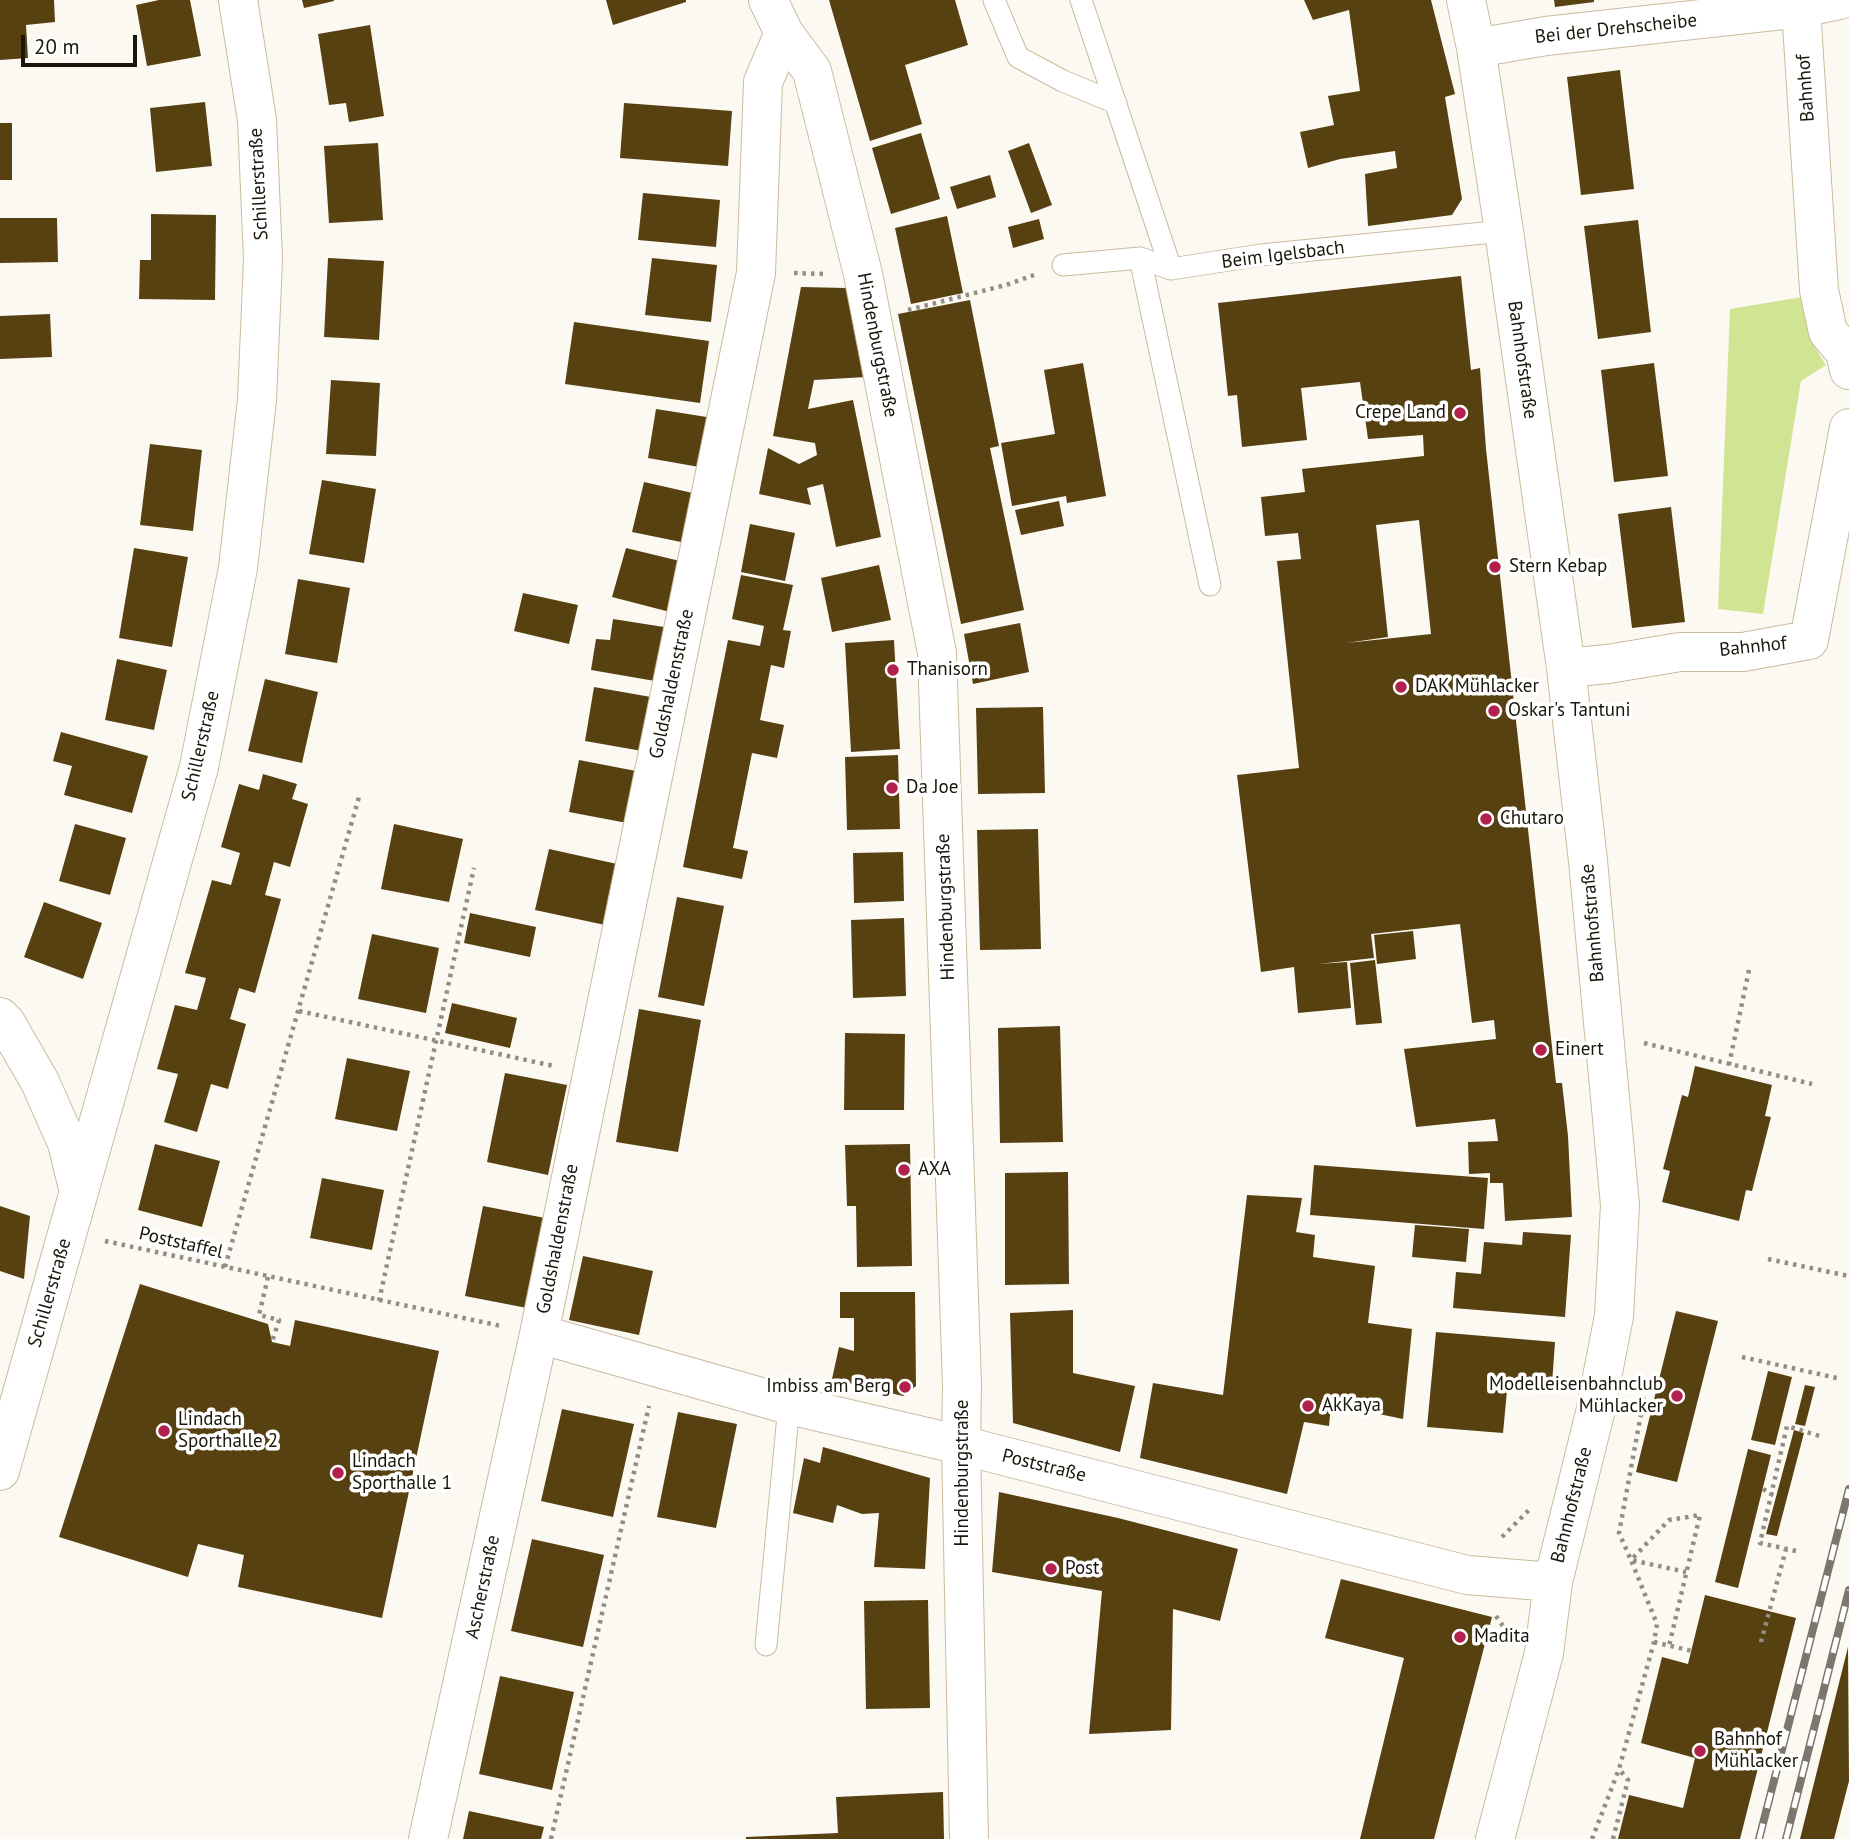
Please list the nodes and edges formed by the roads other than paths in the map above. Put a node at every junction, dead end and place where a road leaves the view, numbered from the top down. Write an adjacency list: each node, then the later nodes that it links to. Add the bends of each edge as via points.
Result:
1 (238, 0): 19 (street, Schillerstraße, via 257,120 263,259 257,400 238,568 199,767)
2 (994, 0): 9 (lane, via 1018,57)
3 (1081, 0): 9 (lane)
4 (1466, 0): 8 (street, Bahnhofstraße)
5 (1840, 0): 6 (street, Bei der Drehscheibe)
6 (1801, 8): 8 (street, Bei der Drehscheibe); 14 (street, Bahnhof, via 1819,290 1828,332 1846,352)
7 (776, 16): 20 (street, Goldshaldenstraße, via 763,82 756,273); 22 (street, Hindenburgstraße, via 812,71 873,319 937,653)
8 (1476, 48): 10 (street, Bahnhofstraße)
9 (1116, 103): 13 (lane)
10 (1504, 231): 13 (lane, Beim Igelsbach, via 1261,255); 17 (street, Bahnhofstraße)
11 (1140, 258): 12 (lane); 13 (lane); 16 (lane)
12 (1063, 265)
13 (1171, 270)
14 (1849, 370)
15 (1849, 428): 17 (street, Bahnhof, via 1809,640 1743,652 1680,652)
16 (1210, 585)
17 (1566, 668): 24 (street, Bahnhofstraße, via 1620,1205 1614,1315)
18 (0, 1017): 19 (street, via 40,1082 67,1143)
19 (79, 1189): 23 (street, Schillerstraße)
20 (523, 1331): 21 (street, Poststraße); 26 (street, Ascherstraße)
21 (789, 1405): 22 (street, Poststraße); 25 (lane)
22 (961, 1445): 24 (street, Poststraße, via 1483,1577); 27 (street, Hindenburgstraße)
23 (0, 1471)
24 (1553, 1582): 28 (street, Bahnhofstraße, via 1544,1653)
25 (766, 1645)
26 (428, 1839)
27 (969, 1839)
28 (1495, 1839)

